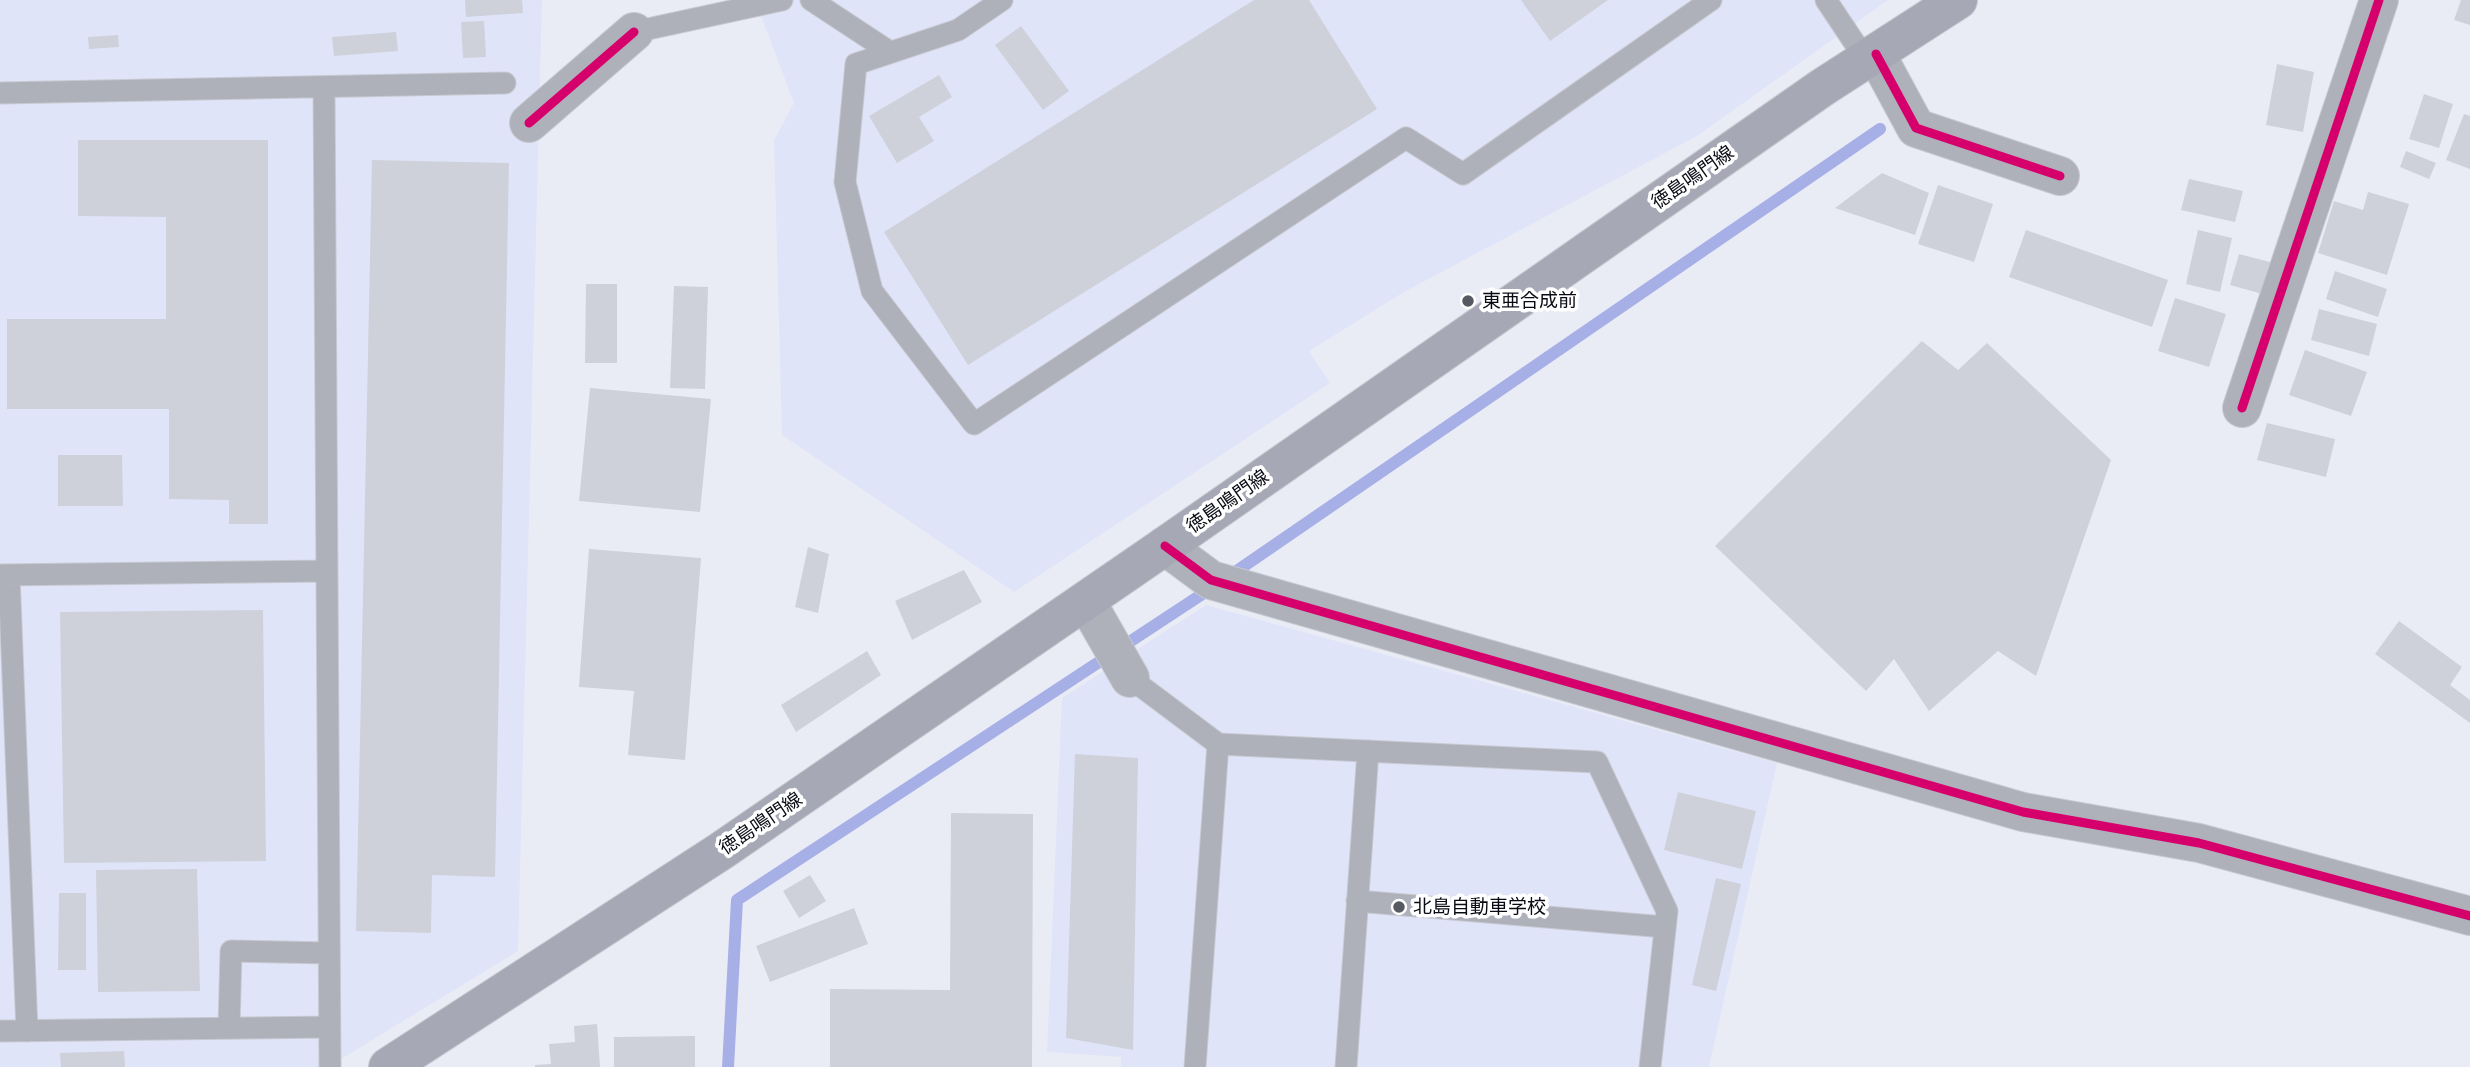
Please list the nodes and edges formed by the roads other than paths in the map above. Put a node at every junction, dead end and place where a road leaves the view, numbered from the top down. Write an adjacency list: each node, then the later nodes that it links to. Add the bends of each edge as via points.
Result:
1 (782, 0): 8 (lane)
2 (811, 0): 9 (lane)
3 (1002, 0): 9 (lane, via 958,30)
4 (1711, 0): 9 (lane, via 1464,174 1406,138 974,424 872,291 845,182 856,64)
5 (1826, 0): 10 (lane)
6 (1958, 0): 10 (main road, 徳島鳴門線)
7 (2379, 0): 16 (street)
8 (634, 32): 14 (street)
9 (890, 52)
10 (1871, 57): 15 (street, via 1916,128); 17 (main road, 徳島鳴門線)
11 (505, 83): 12 (lane)
12 (324, 87): 13 (lane); 18 (lane)
13 (0, 93)
14 (529, 122)
15 (2060, 176)
16 (2242, 408)
17 (1165, 546): 20 (main road, 徳島鳴門線); 25 (street, via 1211,580 2009,808 2199,843)
18 (326, 571): 19 (lane); 27 (lane)
19 (4, 575): 31 (lane)
20 (1086, 601): 21 (street); 33 (main road, 徳島鳴門線, via 721,851)
21 (1130, 678): 22 (lane)
22 (1218, 744): 23 (lane); 34 (lane)
23 (1368, 751): 24 (lane); 26 (lane, via 1597,762 1667,911)
24 (1357, 901): 26 (lane); 35 (lane)
25 (2470, 916)
26 (1665, 927): 36 (lane)
27 (329, 953): 28 (lane); 29 (lane, via 230,951)
28 (329, 1027): 29 (lane); 32 (lane)
29 (229, 1028): 31 (lane)
30 (0, 1031): 31 (lane)
31 (27, 1031)
32 (330, 1067)
33 (388, 1067)
34 (1195, 1067)
35 (1346, 1067)
36 (1650, 1067)

